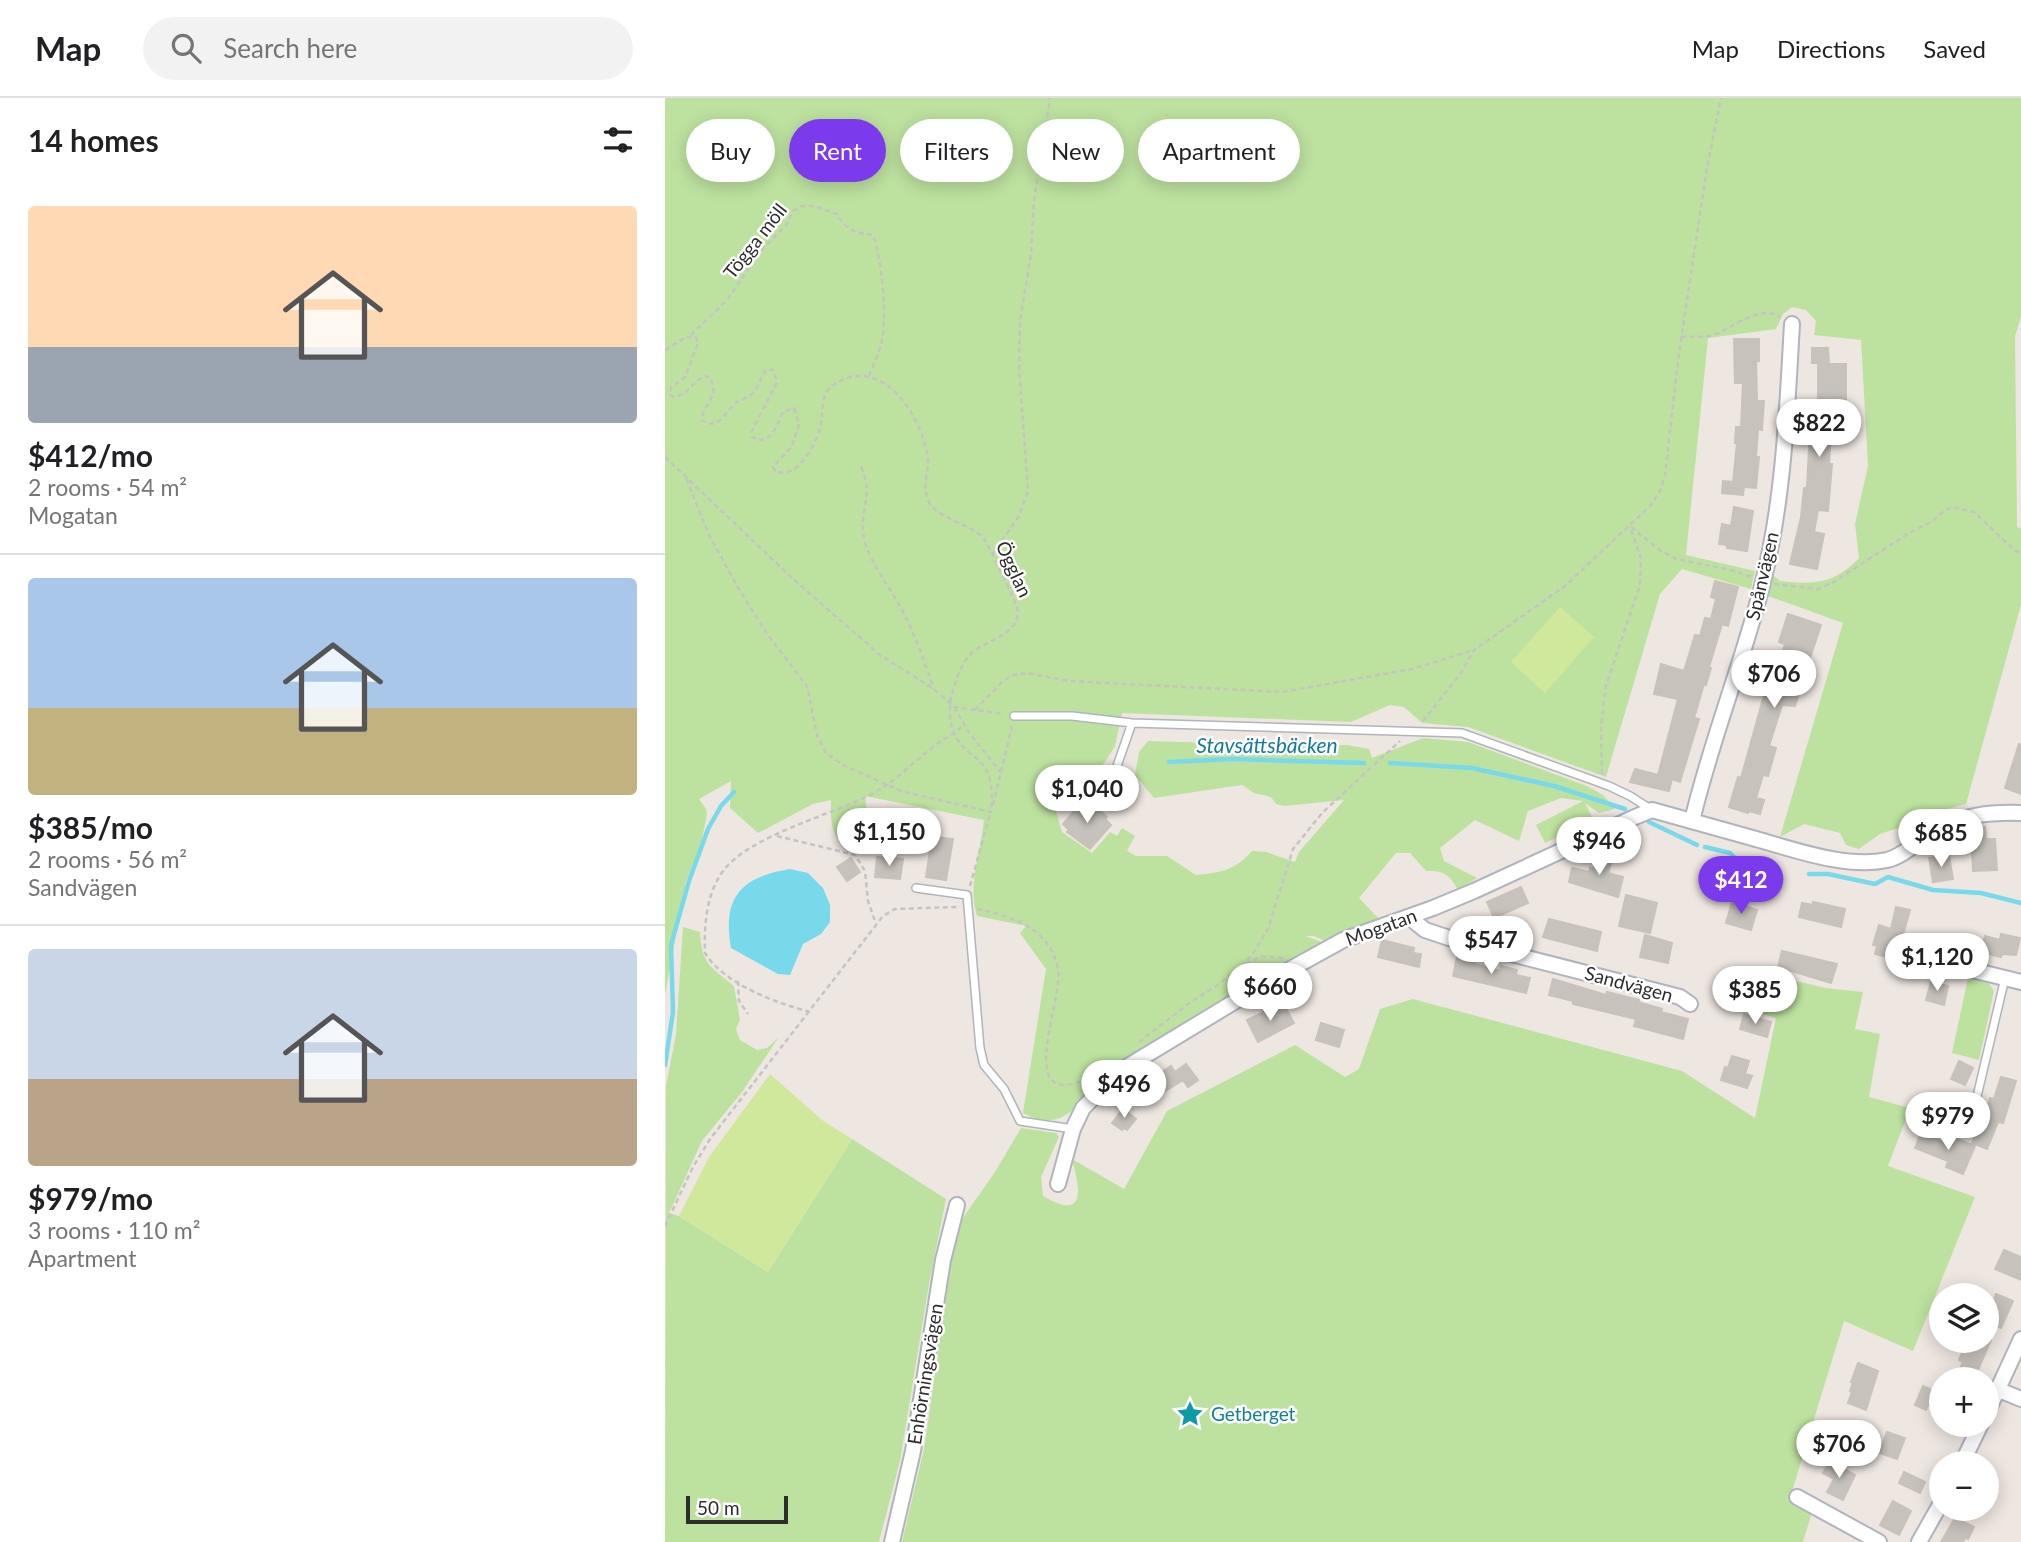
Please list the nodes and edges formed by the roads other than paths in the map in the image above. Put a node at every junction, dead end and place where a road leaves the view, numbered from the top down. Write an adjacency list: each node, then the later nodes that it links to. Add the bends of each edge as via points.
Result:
1 (1793, 324): 7 (street, Spånvägen, via 1781,483 1763,581)
2 (1014, 716): 3 (lane)
3 (1132, 723): 4 (lane, via 1117,766); 5 (lane, via 1462,733 1602,784)
4 (1104, 786)
5 (1652, 810): 7 (street); 9 (street, Mogatan)
6 (2021, 813): 7 (street, via 1980,813 1960,819 1891,859 1868,862 1794,850)
7 (1692, 821)
8 (916, 888): 15 (lane, via 967,895 984,1065 1004,1089 1020,1121)
9 (1409, 917): 13 (street, Sandvägen, via 1425,930 1449,938 1680,997); 15 (street, Mogatan, via 1343,940 1120,1071 1083,1108)
10 (1972, 970): 11 (street)
11 (2005, 978): 12 (street); 14 (lane)
12 (2021, 982)
13 (1690, 1004)
14 (1970, 1126)
15 (1073, 1129): 16 (street, Mogatan)
16 (1058, 1184)
17 (957, 1206): 23 (street, Enhörningsvägen, via 943,1260 913,1451)
18 (2021, 1339): 19 (street)
19 (1999, 1390): 20 (street)
20 (2021, 1399)
21 (1797, 1497): 24 (street)
22 (1931, 1521): 25 (street)
23 (893, 1542)
24 (1879, 1542)
25 (1919, 1542)

